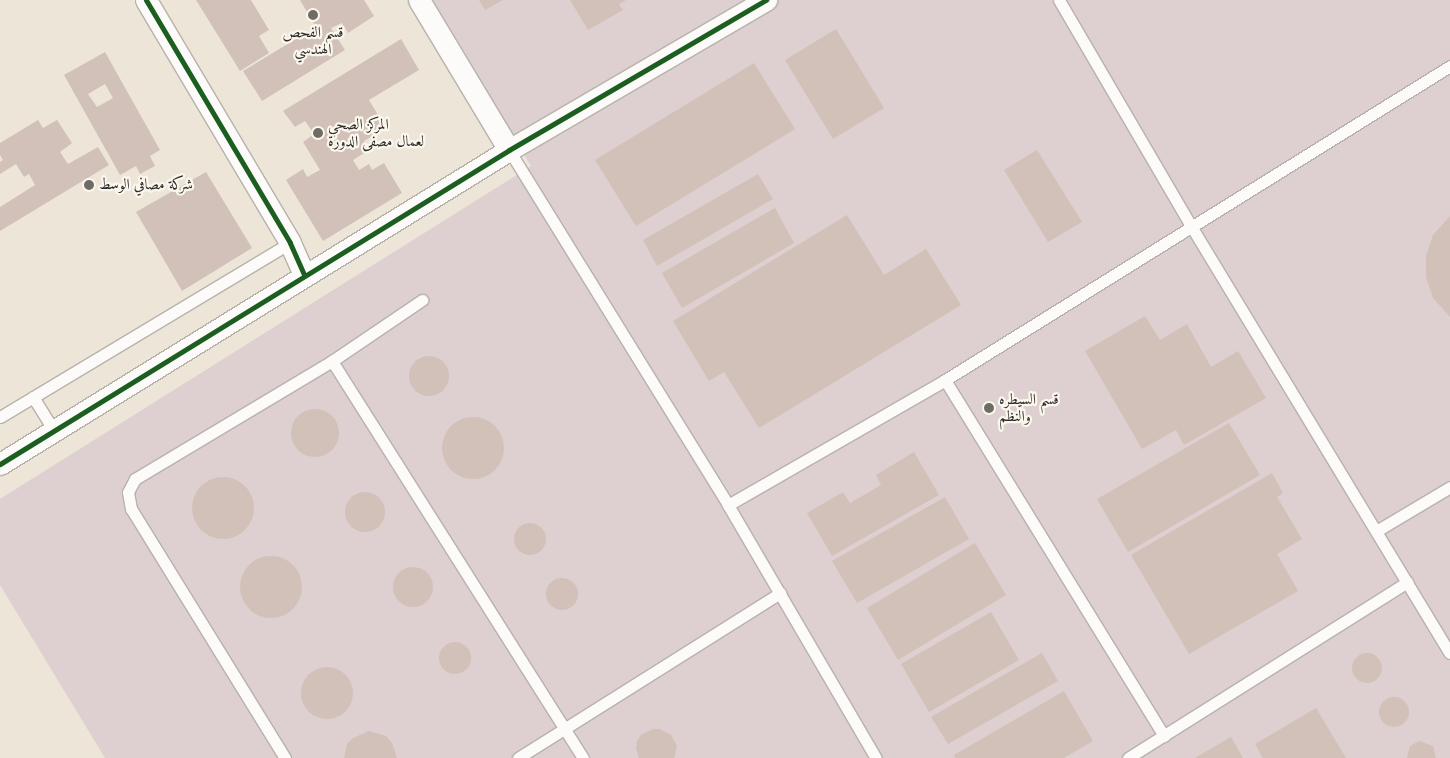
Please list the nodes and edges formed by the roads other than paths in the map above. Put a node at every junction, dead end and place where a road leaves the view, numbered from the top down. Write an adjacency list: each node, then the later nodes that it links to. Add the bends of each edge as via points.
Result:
1 (146, 0): 8 (street)
2 (419, 0): 6 (street)
3 (766, 0): 6 (street)
4 (1059, 0): 7 (lane)
5 (1450, 66): 7 (lane)
6 (510, 150): 9 (street); 18 (lane)
7 (1191, 226): 12 (lane); 19 (lane)
8 (290, 243): 9 (street); 13 (lane)
9 (304, 275): 15 (street)
10 (422, 300): 11 (lane)
11 (332, 361): 23 (lane); 25 (lane, via 135,478 128,492 131,509)
12 (945, 380): 18 (lane); 24 (lane)
13 (33, 397): 14 (lane); 15 (lane)
14 (0, 417)
15 (54, 430): 16 (street)
16 (0, 464)
17 (1450, 487): 19 (lane)
18 (728, 505): 21 (lane)
19 (1378, 530): 20 (lane)
20 (1407, 582): 22 (lane); 24 (lane)
21 (780, 593): 23 (lane); 28 (lane)
22 (1450, 653)
23 (564, 729): 26 (lane); 27 (lane)
24 (1164, 736): 29 (lane)
25 (285, 758)
26 (518, 758)
27 (583, 758)
28 (876, 758)
29 (1128, 758)

